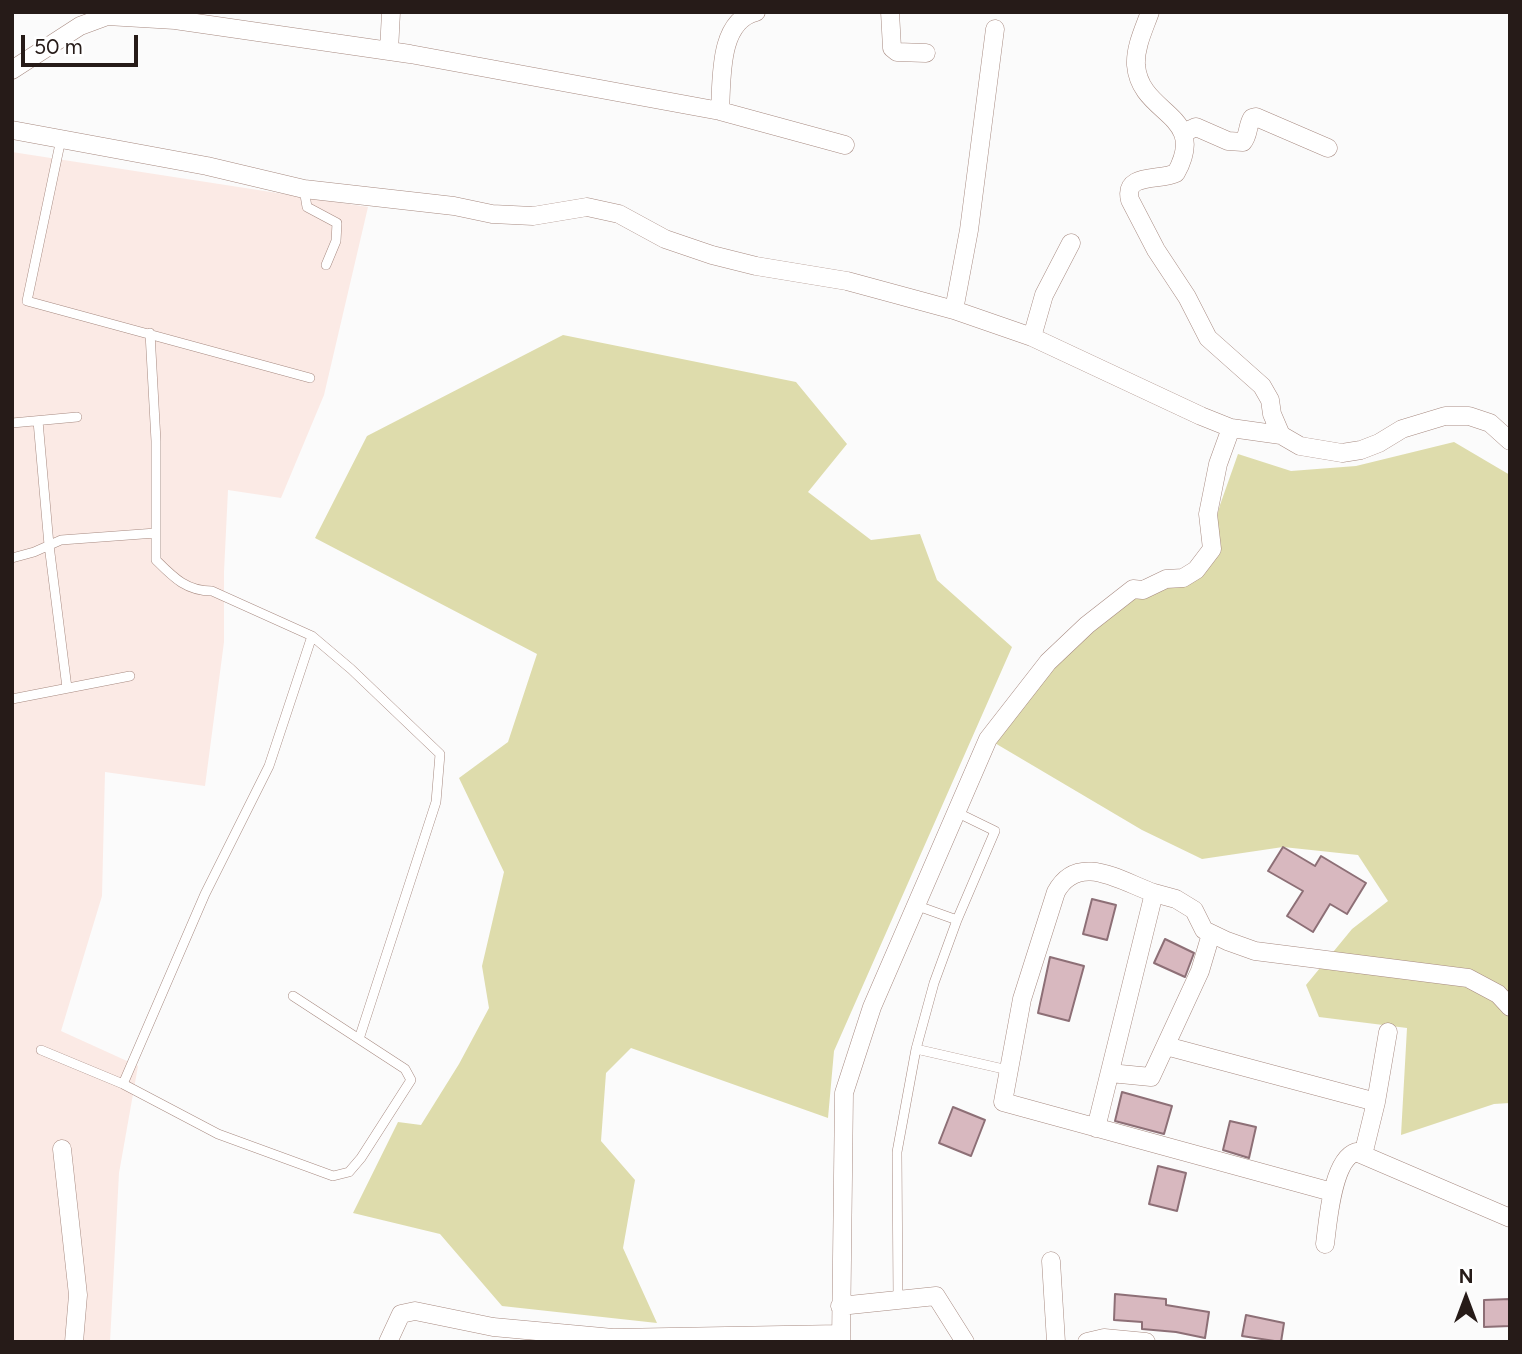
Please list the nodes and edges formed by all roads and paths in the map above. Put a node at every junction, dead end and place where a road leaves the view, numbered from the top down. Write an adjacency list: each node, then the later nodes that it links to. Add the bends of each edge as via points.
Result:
1 (391, 12): 6 (street)
2 (756, 12): 9 (street, via 733,27 723,60)
3 (890, 12): 7 (street, via 892,48)
4 (1150, 12): 11 (street, via 1136,67 1146,93 1176,120)
5 (995, 29): 18 (street)
6 (389, 51): 8 (street, via 175,20 107,16 80,26); 9 (street)
7 (926, 53)
8 (12, 70)
9 (720, 111): 13 (street)
10 (12, 130): 12 (street)
11 (1183, 133): 14 (street, via 1196,127 1228,141 1243,142 1256,117); 26 (street, via 1176,173 1136,181 1128,192 1130,200 1208,338 1262,386)
12 (61, 139): 15 (street); 19 (lane, via 27,301)
13 (845, 145)
14 (1328, 148)
15 (304, 188): 17 (lane, via 307,207 337,223 336,241); 18 (street, via 492,214 533,216 587,207 619,214 665,239 712,255 847,281)
16 (1071, 243): 20 (street, via 1044,295)
17 (326, 265)
18 (954, 310): 20 (street)
19 (150, 334): 21 (lane); 28 (lane)
20 (1032, 337): 25 (street)
21 (310, 378)
22 (77, 417): 23 (lane)
23 (38, 421): 24 (lane); 29 (lane)
24 (12, 423)
25 (1231, 428): 26 (street); 35 (street, via 1208,514 1212,549 1196,570 1183,578 1133,589 1048,662 988,739)
26 (1281, 435): 27 (street, via 1300,446 1342,453 1361,450 1433,419 1469,416 1490,423)
27 (1510, 441)
28 (156, 533): 29 (lane, via 61,540); 31 (lane, via 156,560 178,582 212,591)
29 (49, 545): 30 (lane); 33 (lane)
30 (12, 558)
31 (312, 636): 43 (lane, via 440,754 436,802); 49 (lane, via 269,766 205,894)
32 (130, 676): 33 (lane)
33 (67, 688): 34 (lane)
34 (12, 699)
35 (956, 812): 37 (street); 38 (lane, via 995,831)
36 (1154, 893): 39 (street, via 1194,910); 47 (street, via 1087,871 1062,880 1022,999); 48 (street)
37 (915, 905): 38 (lane); 59 (street, via 872,1007 844,1093)
38 (957, 920): 45 (lane)
39 (1211, 934): 41 (street, via 1255,951 1468,978 1498,994); 44 (street, via 1200,971)
40 (293, 996): 43 (lane)
41 (1510, 1007)
42 (1388, 1032): 50 (street)
43 (359, 1039): 49 (lane, via 405,1069 411,1080 349,1172 333,1176 218,1134)
44 (1166, 1046): 48 (street, via 1151,1077); 50 (street)
45 (916, 1049): 47 (lane); 58 (lane, via 897,1152)
46 (41, 1050): 49 (lane)
47 (1008, 1070): 51 (street, via 1003,1102)
48 (1110, 1073): 51 (street)
49 (123, 1084)
50 (1376, 1101): 53 (street)
51 (1096, 1128): 54 (street)
52 (62, 1149): 61 (street, via 78,1295)
53 (1363, 1155): 54 (street, via 1349,1154); 55 (street)
54 (1332, 1192): 56 (street)
55 (1510, 1218)
56 (1325, 1244)
57 (1051, 1261): 64 (street)
58 (898, 1300): 59 (street); 63 (street, via 936,1296)
59 (840, 1306): 60 (street)
60 (840, 1338): 62 (street, via 613,1338 493,1327 415,1311 401,1314)
61 (74, 1342)
62 (388, 1342)
63 (965, 1342)
64 (1056, 1342)
65 (1087, 1342): 66 (street, via 1104,1338)
66 (1146, 1342)

